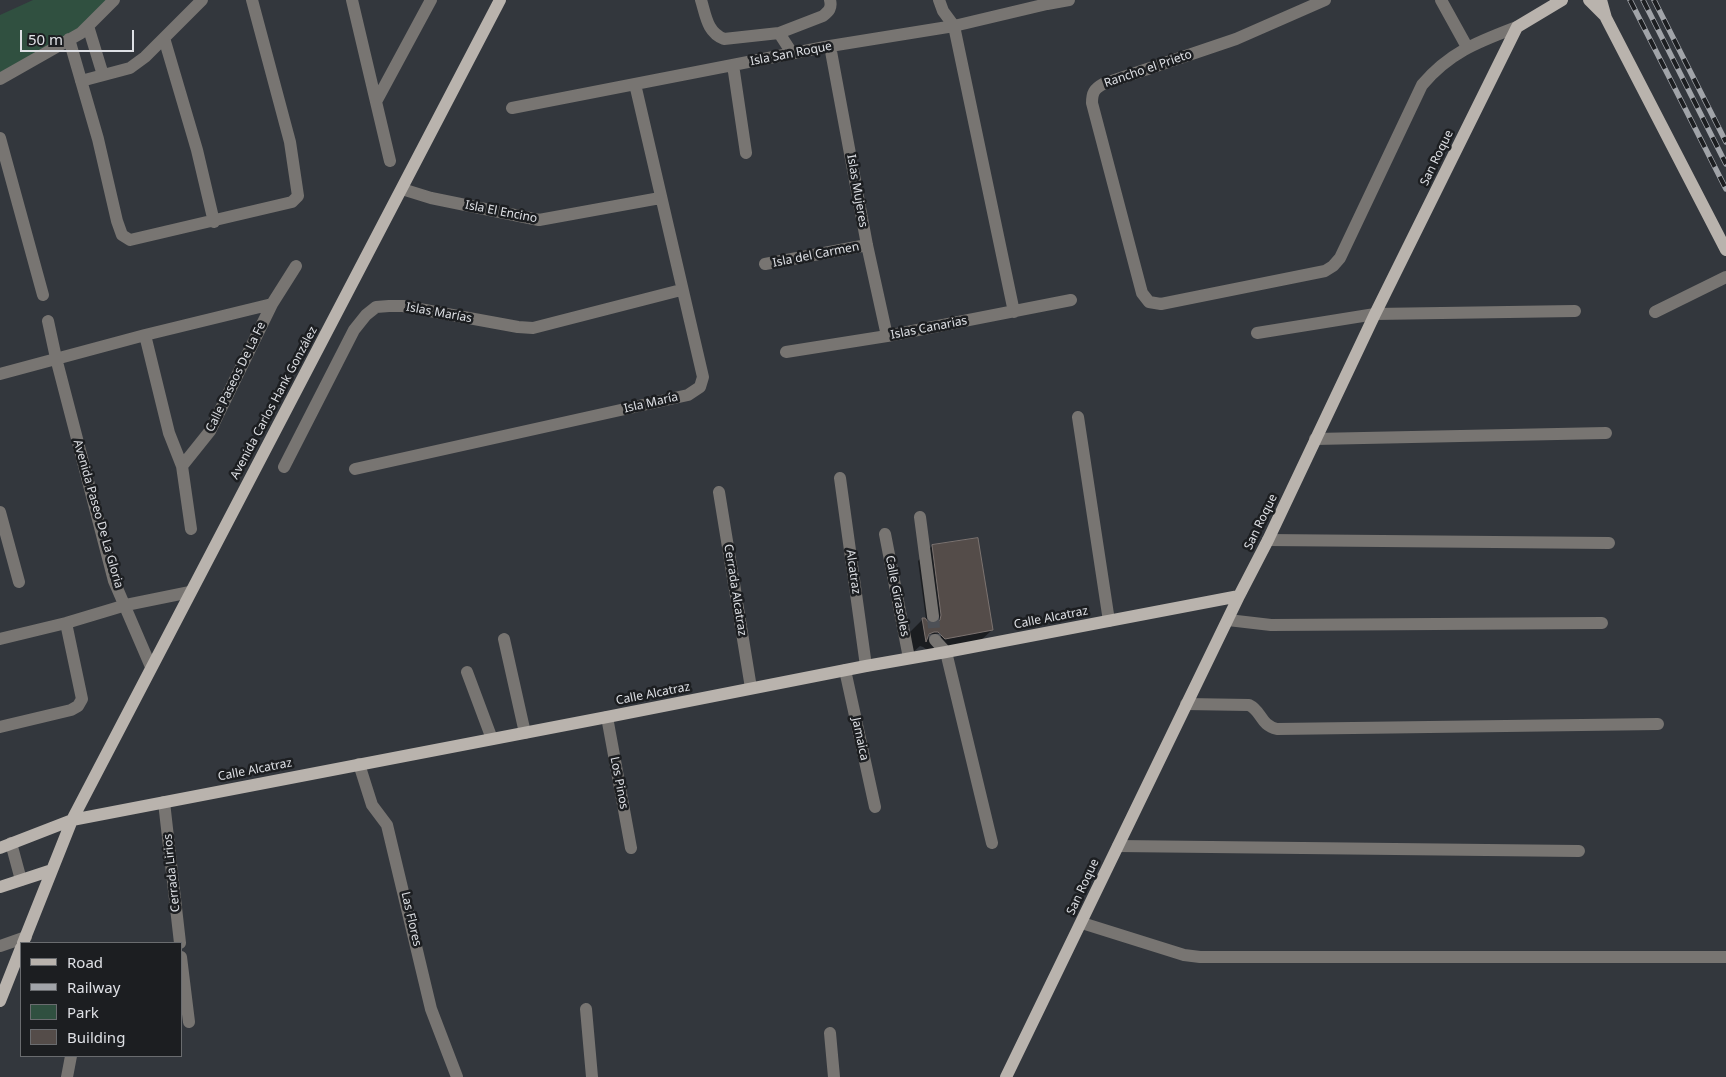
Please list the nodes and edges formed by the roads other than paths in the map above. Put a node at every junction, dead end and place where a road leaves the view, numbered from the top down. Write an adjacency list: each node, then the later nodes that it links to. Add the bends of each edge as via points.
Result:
1 (114, 0): 18 (street)
2 (202, 0): 22 (street)
3 (252, 0): 39 (street, via 290,142 298,196 292,202)
4 (352, 0): 32 (street)
5 (431, 0): 32 (street)
6 (500, 0): 37 (main road, Avenida Carlos Hank González)
7 (701, 0): 21 (street, via 709,26 716,36 724,39)
8 (830, 0): 21 (street, via 829,11 823,16)
9 (939, 0): 19 (street)
10 (1069, 0): 16 (street, Isla San Roque)
11 (1325, 0): 25 (street, Rancho el Prieto, via 1236,39 1096,88 1092,103 1142,293 1149,302 1161,304 1325,271 1333,266 1340,258 1422,85 1431,74)
12 (1441, 0): 25 (street)
13 (1562, 0): 20 (main road)
14 (1590, 0): 17 (main road)
15 (1601, 0): 17 (main road)
16 (1047, 2): 19 (street, Isla San Roque)
17 (1606, 18): 41 (main road)
18 (88, 26): 23 (street); 28 (street)
19 (954, 26): 24 (street, Isla San Roque); 50 (street)
20 (1517, 27): 25 (street); 52 (main road, San Roque)
21 (779, 34): 26 (street)
22 (164, 38): 28 (street, via 130,68); 39 (street)
23 (69, 39): 29 (street); 30 (street)
24 (830, 46): 26 (street, Isla San Roque); 40 (street, Islas Mujeres)
25 (1467, 47)
26 (792, 53): 27 (street, Isla San Roque)
27 (733, 65): 31 (street, Isla San Roque); 35 (street)
28 (103, 75): 30 (street)
29 (0, 79)
30 (81, 81): 39 (street, via 122,235 130,240)
31 (635, 84): 33 (street, Isla San Roque); 38 (street, Isla María)
32 (377, 100): 36 (street)
33 (512, 108)
34 (0, 138): 46 (street)
35 (746, 153)
36 (390, 161)
37 (402, 188): 38 (street, Isla El Encino, via 431,198 539,220); 75 (main road, Avenida Carlos Hank González)
38 (660, 198): 45 (street, Isla María)
39 (214, 222)
40 (867, 245): 42 (street, Isla del Carmen); 56 (street, Islas Mujeres)
41 (1726, 250)
42 (765, 264)
43 (296, 266): 48 (street)
44 (1726, 277): 51 (street)
45 (681, 290): 64 (street, Islas Marías, via 533,328 518,328 403,306 376,307 354,330); 65 (street, Isla María, via 703,377 700,387 688,395)
46 (43, 295)
47 (1071, 300): 50 (street, Islas Canarias)
48 (272, 304): 55 (street, Calle Paseos De La Fe); 63 (street, Calle Paseos De La Fe, via 210,431)
49 (1575, 311): 52 (street)
50 (1014, 312): 56 (street, Islas Canarias)
51 (1655, 312)
52 (1375, 314): 54 (street); 62 (main road, San Roque)
53 (48, 321): 58 (street, Avenida Paseo De La Gloria)
54 (1257, 334)
55 (145, 335): 58 (street, Calle Paseos De La Fe); 63 (street, via 169,433)
56 (887, 336): 57 (street, Islas Canarias)
57 (786, 352)
58 (56, 358): 59 (street, Calle Paseos De La Fe); 77 (street, Avenida Paseo De La Gloria, via 114,581)
59 (0, 374)
60 (1078, 417): 79 (street)
61 (1606, 433): 62 (street)
62 (1315, 440): 72 (main road, San Roque)
63 (182, 466): 70 (street)
64 (284, 467)
65 (355, 469)
66 (840, 478): 88 (street, Alcatraz)
67 (719, 492): 92 (street, Cerrada Alcatraz)
68 (0, 512): 74 (street)
69 (920, 517): 78 (street)
70 (191, 529)
71 (885, 534): 87 (street, Calle Girasoles)
72 (1268, 540): 73 (street); 76 (main road, San Roque)
73 (1609, 543)
74 (19, 582)
75 (190, 592): 77 (street); 89 (main road, Avenida Carlos Hank González)
76 (1239, 596): 79 (main road, Calle Alcatraz); 80 (main road, San Roque)
77 (126, 605): 82 (street); 89 (street, Avenida Paseo De La Gloria)
78 (933, 616)
79 (1109, 620): 86 (main road, Calle Alcatraz)
80 (1228, 620): 81 (street, via 1271,625); 93 (main road, San Roque)
81 (1602, 623)
82 (66, 624): 83 (street); 96 (street, via 82,699 78,706)
83 (0, 639)
84 (504, 639): 97 (street)
85 (935, 640): 86 (street)
86 (946, 652): 87 (main road, Calle Alcatraz); 103 (street)
87 (909, 658): 88 (main road, Calle Alcatraz)
88 (866, 666): 90 (main road, Calle Alcatraz)
89 (151, 667): 102 (main road, Avenida Carlos Hank González)
90 (844, 670): 92 (main road, Calle Alcatraz); 101 (street, Jamaica)
91 (467, 672): 98 (street)
92 (751, 688): 94 (main road, Calle Alcatraz)
93 (1186, 704): 95 (street, via 1249,705 1269,727 1277,728); 105 (main road, San Roque)
94 (607, 717): 97 (main road, Calle Alcatraz); 106 (street, Los Pinos)
95 (1658, 724)
96 (0, 727)
97 (525, 733): 98 (main road, Calle Alcatraz)
98 (492, 739): 99 (main road, Calle Alcatraz)
99 (359, 764): 100 (main road, Calle Alcatraz); 125 (street, Las Flores, via 372,805 388,825 431,1009)
100 (164, 802): 102 (main road, Calle Alcatraz); 113 (street, Cerrada Lirios)
101 (875, 807)
102 (72, 820): 104 (main road, Calle Alcatraz); 108 (main road, Avenida Carlos Hank González)
103 (992, 843)
104 (5, 846): 109 (street)
105 (1118, 846): 107 (street); 111 (main road, San Roque)
106 (631, 848)
107 (1579, 851)
108 (52, 870): 109 (main road); 112 (main road, Avenida Carlos Hank González)
109 (21, 880): 110 (main road)
110 (0, 886)
111 (1082, 922): 117 (street, via 1184,955 1200,957); 128 (main road, San Roque)
112 (23, 942)
113 (180, 942)
114 (20, 943): 115 (street)
115 (0, 946)
116 (20, 951): 119 (main road, Avenida Carlos Hank González)
117 (1726, 956)
118 (182, 964): 121 (street)
119 (0, 1001)
120 (586, 1008): 126 (street)
121 (189, 1022)
122 (830, 1033): 127 (street)
123 (71, 1057): 124 (street)
124 (67, 1077)
125 (457, 1077)
126 (592, 1077)
127 (834, 1077)
128 (1006, 1077)

